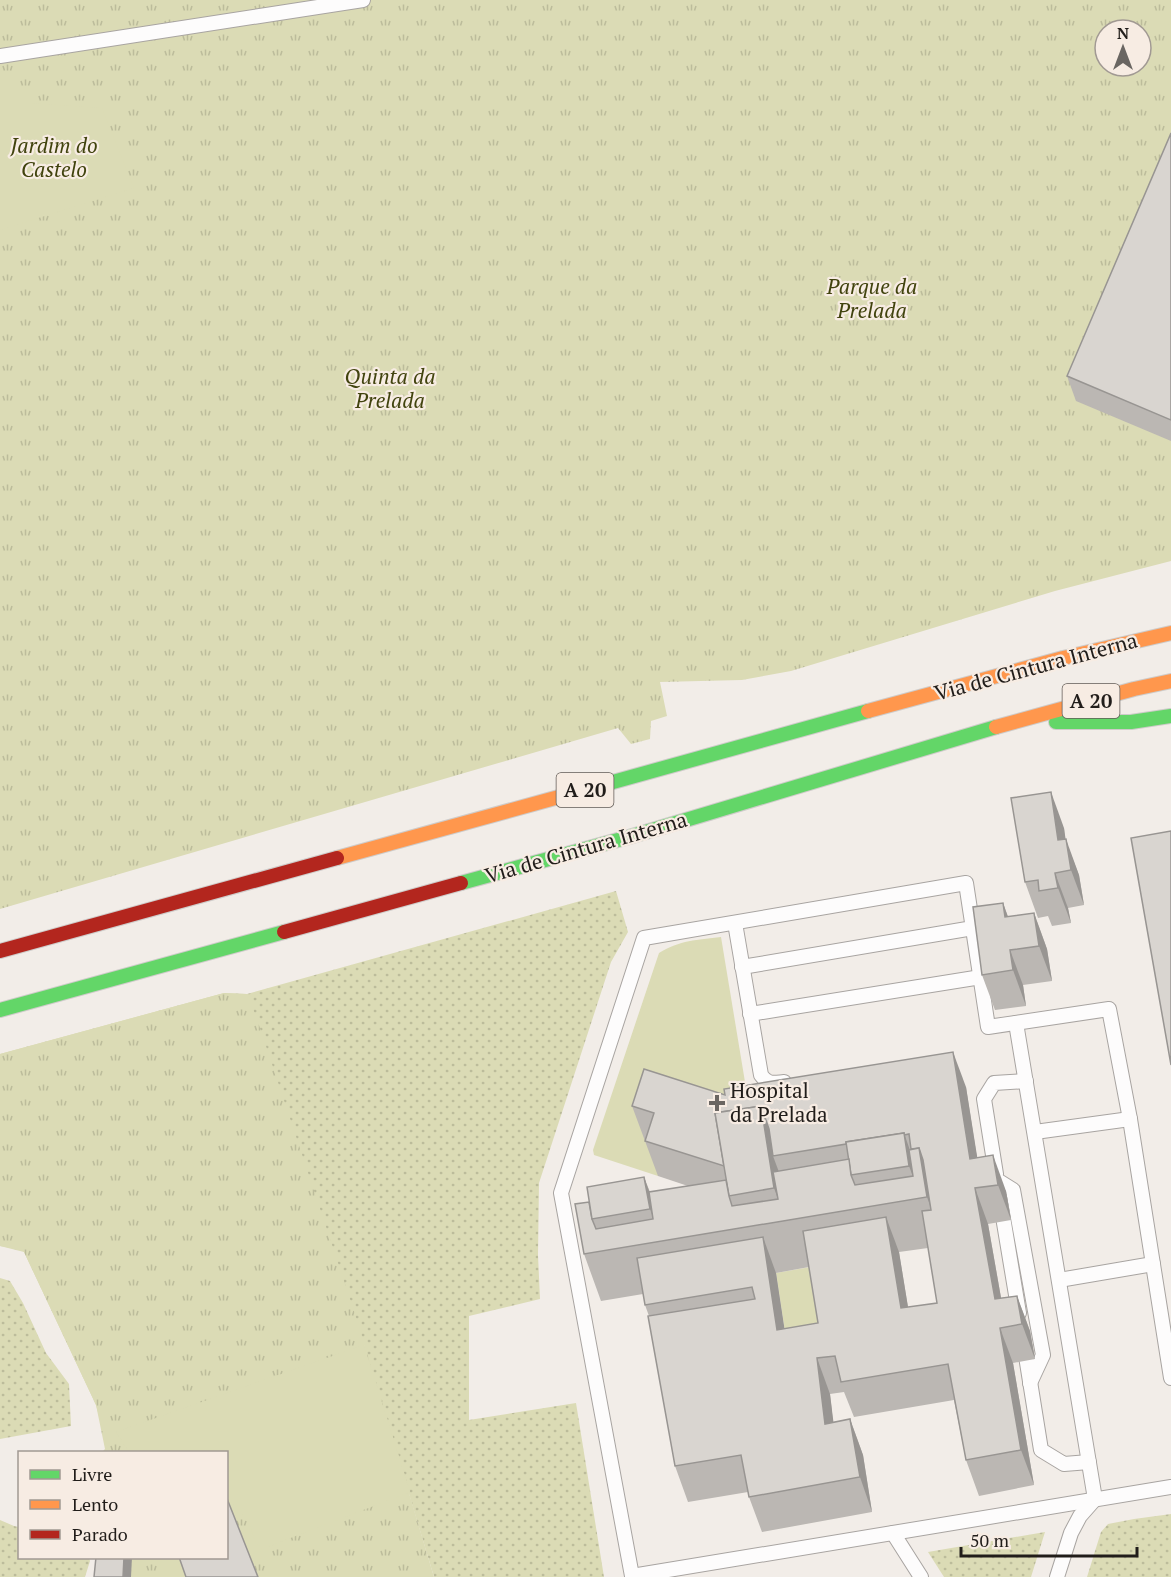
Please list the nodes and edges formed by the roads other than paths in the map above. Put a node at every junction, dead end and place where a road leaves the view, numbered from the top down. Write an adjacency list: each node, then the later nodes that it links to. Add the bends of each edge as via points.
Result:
1 (363, 0): 2 (lane)
2 (0, 56)
3 (1171, 633): 9 (highway, Via de Cintura Interna / A 20, via 1003,673)
4 (1171, 681): 6 (highway, Via de Cintura Interna / A 20)
5 (1171, 716): 6 (highway, via 1131,722)
6 (1011, 722): 12 (highway, Via de Cintura Interna / A 20, via 629,837)
7 (735, 923): 8 (lane, via 966,883); 10 (lane); 25 (lane, via 644,938 561,1193 632,1576)
8 (973, 928): 10 (lane); 11 (lane)
9 (0, 951)
10 (742, 967): 13 (lane)
11 (981, 977): 13 (lane); 14 (lane, via 988,1027)
12 (0, 1010)
13 (750, 1014): 15 (lane, via 761,1076 771,1084)
14 (1016, 1023): 16 (lane); 17 (lane, via 1109,1009)
15 (793, 1080)
16 (1026, 1080): 18 (lane); 22 (lane, via 994,1083 984,1099 1041,1450 1064,1464)
17 (1130, 1119): 18 (lane); 19 (lane)
18 (1035, 1132): 20 (lane)
19 (1153, 1264): 20 (lane); 21 (lane)
20 (1059, 1280): 22 (lane)
21 (1171, 1378)
22 (1089, 1462): 24 (lane)
23 (1171, 1486): 24 (lane)
24 (1095, 1499): 25 (lane); 27 (lane, via 1080,1515 1071,1533)
25 (893, 1533): 26 (lane)
26 (921, 1577)
27 (1057, 1577)

